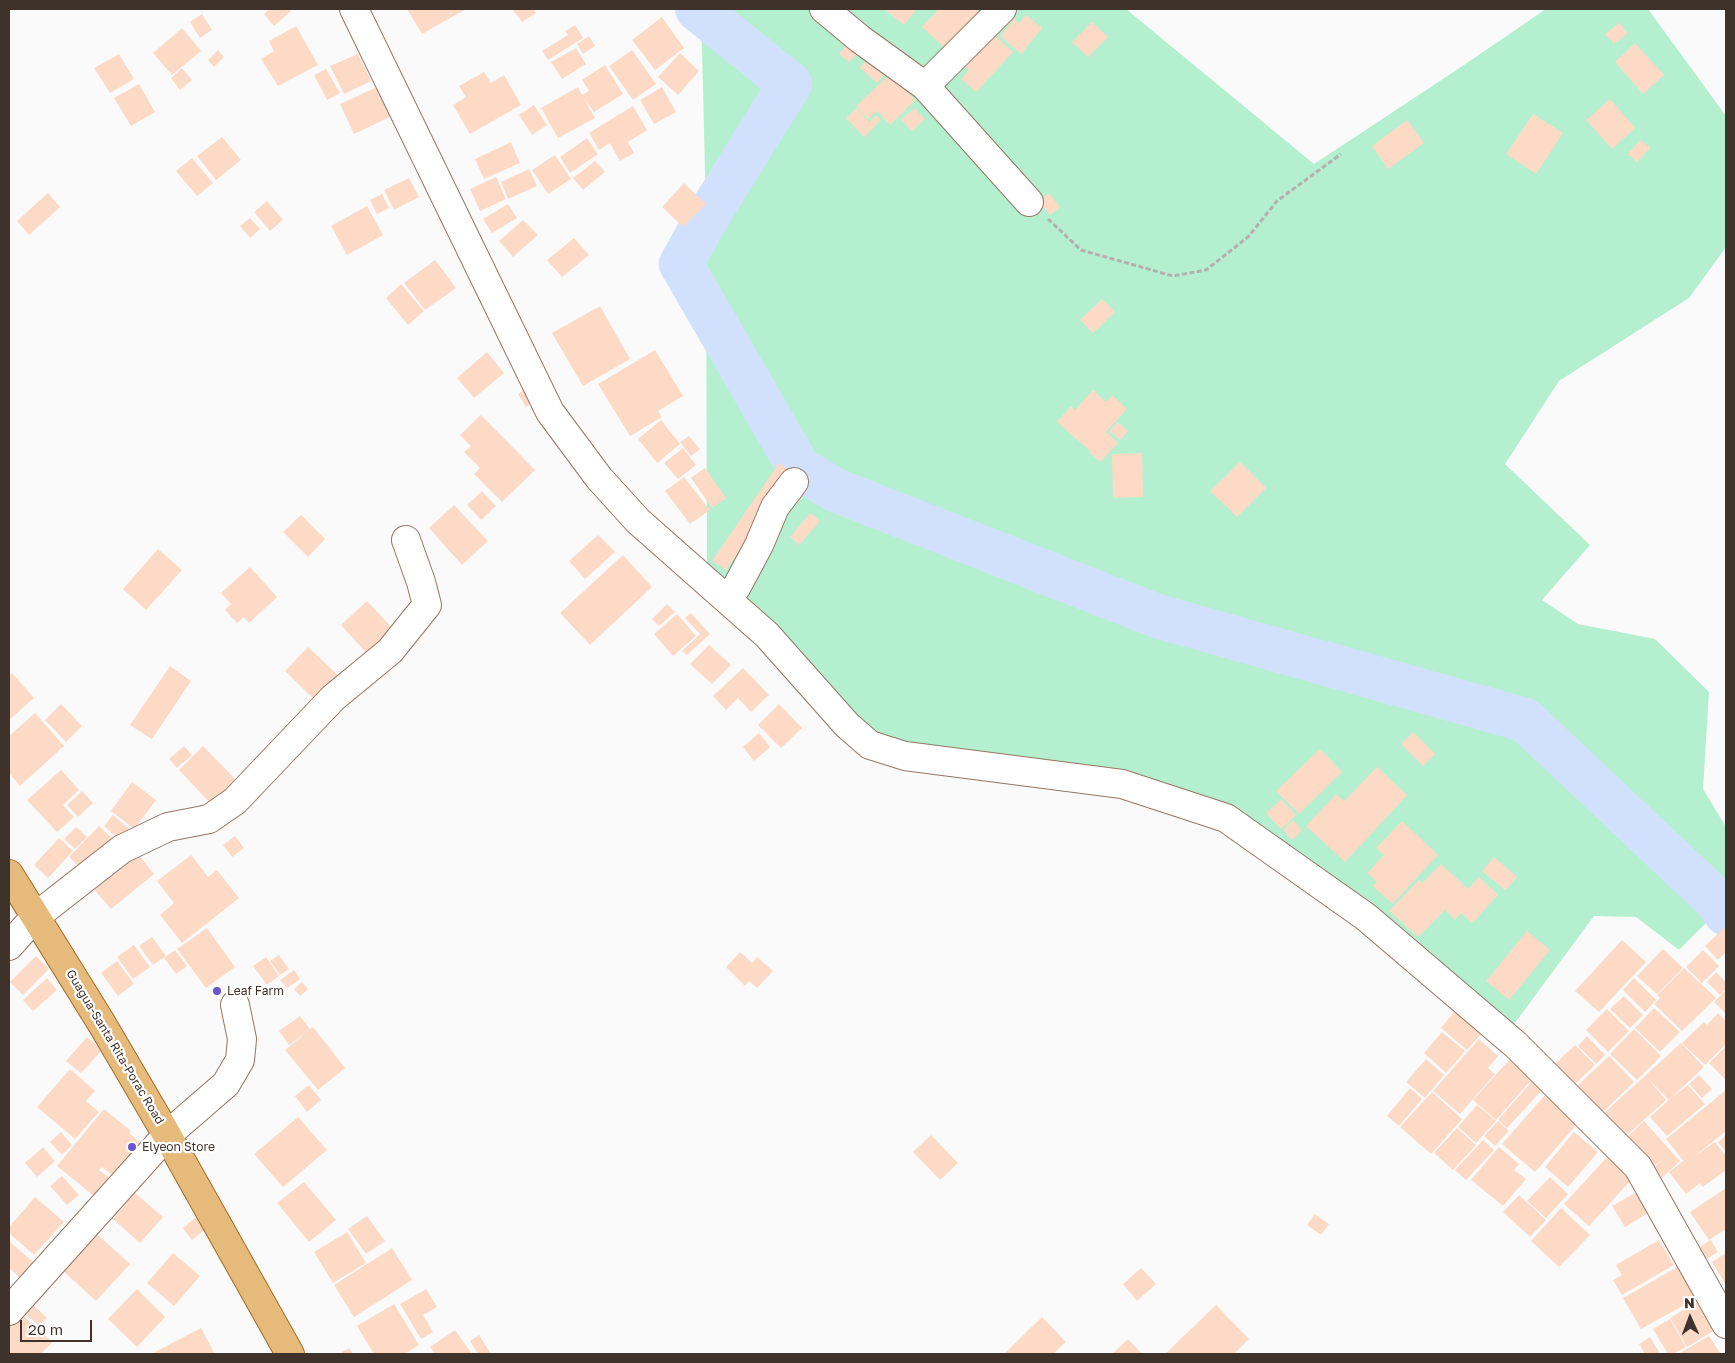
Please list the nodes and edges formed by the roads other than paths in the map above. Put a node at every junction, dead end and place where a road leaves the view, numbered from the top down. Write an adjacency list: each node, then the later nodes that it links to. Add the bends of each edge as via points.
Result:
1 (354, 9): 8 (street, via 550,412 598,478 638,522)
2 (824, 9): 4 (street)
3 (1002, 9): 4 (street)
4 (925, 86): 5 (street)
5 (1029, 202)
6 (794, 482): 8 (street, via 775,507 736,588)
7 (406, 540): 10 (street, via 427,605 390,651 333,698 235,801 209,819 168,827 122,848)
8 (724, 597): 15 (street, via 767,634 847,725 870,745 905,756 1122,784 1226,818 1359,912 1516,1044 1638,1167)
9 (9, 874): 10 (main road, Guagua-Santa Rita-Porac Road)
10 (35, 917): 11 (street); 13 (main road, Guagua-Santa Rita-Porac Road)
11 (9, 946)
12 (235, 1005): 13 (street, via 242,1040 240,1060 226,1084)
13 (167, 1135): 14 (street); 16 (main road, Guagua-Santa Rita-Porac Road)
14 (9, 1311)
15 (1726, 1324)
16 (284, 1352)

